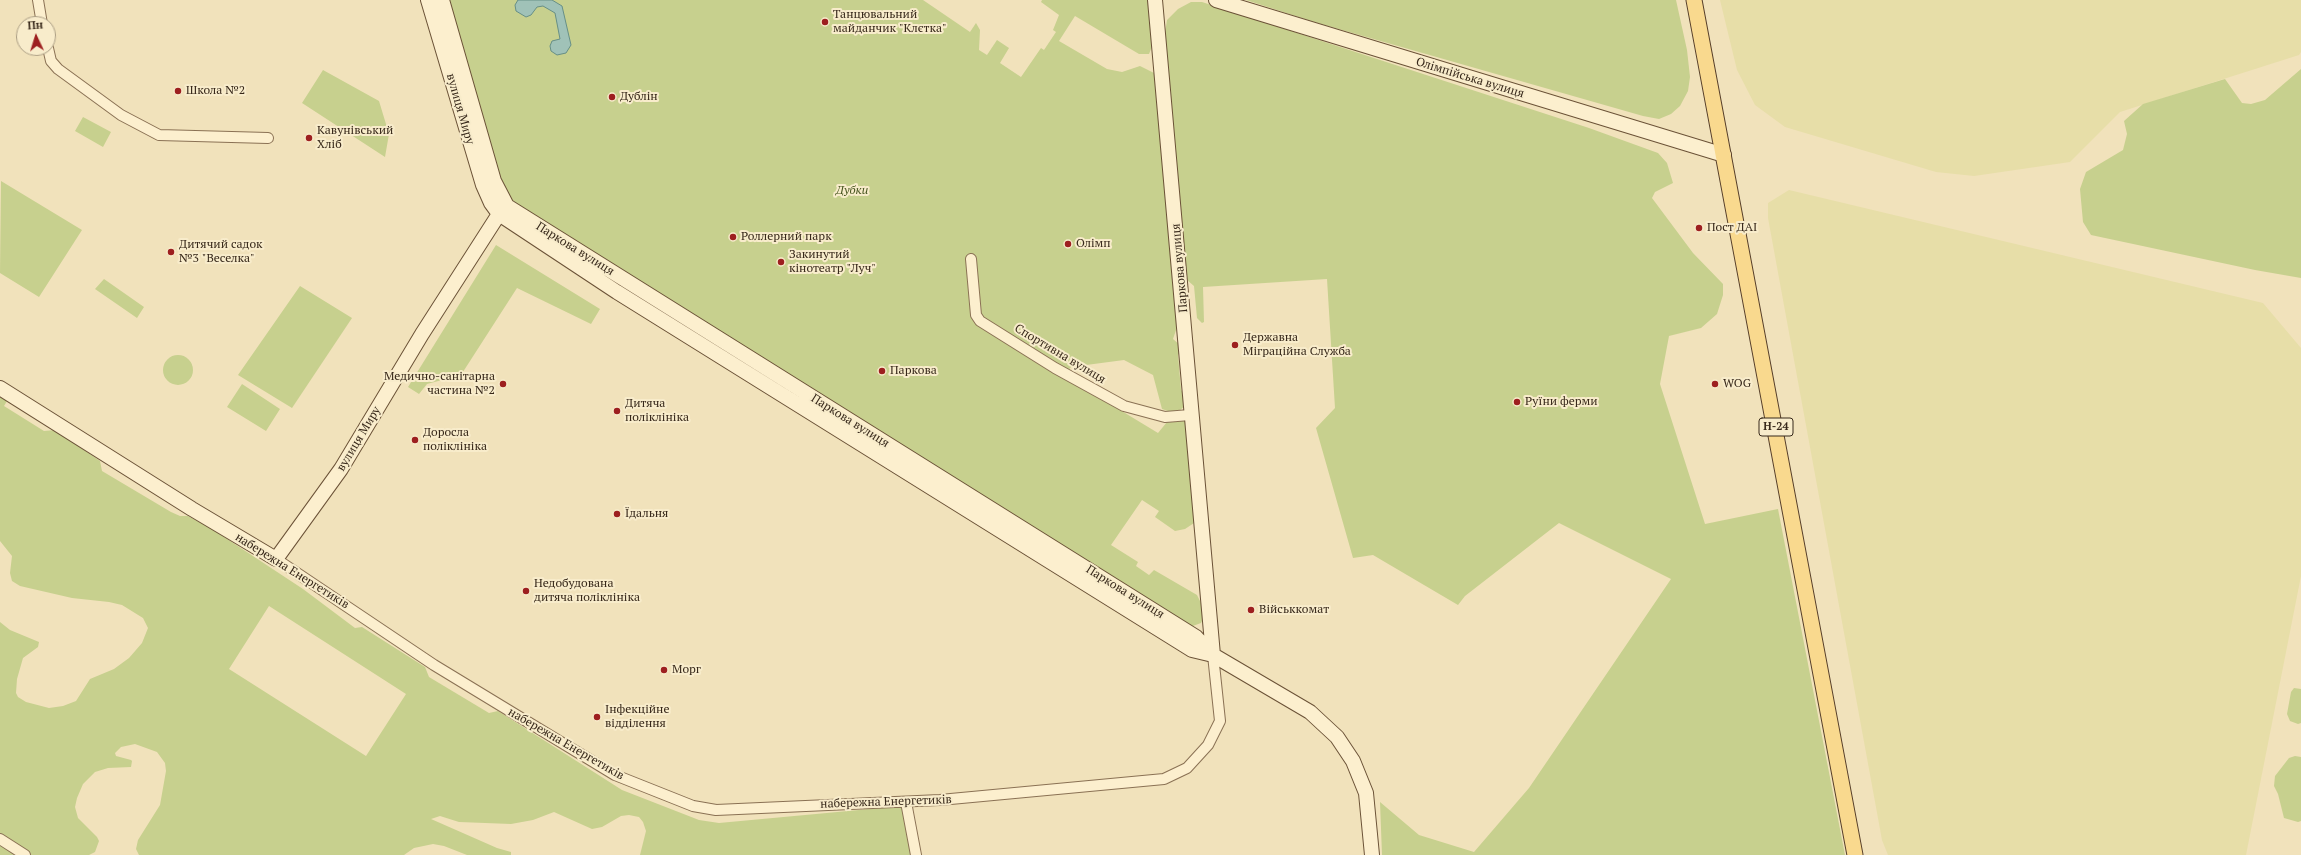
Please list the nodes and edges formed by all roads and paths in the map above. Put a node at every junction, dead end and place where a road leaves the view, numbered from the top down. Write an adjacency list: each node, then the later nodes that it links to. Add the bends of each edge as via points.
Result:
1 (38, 0): 7 (street)
2 (428, 0): 13 (street, вулиця Миру, via 483,185)
3 (442, 0): 11 (street, вулиця Миру)
4 (1155, 0): 16 (street, Паркова вулиця)
5 (1216, 0): 10 (street, Олімпійська вулиця)
6 (1694, 0): 10 (main road, Н-24)
7 (41, 16)
8 (50, 56): 9 (street, via 58,69 121,114 159,135)
9 (268, 138)
10 (1724, 155): 24 (main road, Н-24)
11 (494, 181): 12 (street, Паркова вулиця)
12 (503, 200): 13 (street, вулиця Миру); 18 (street, Паркова вулиця, via 507,206 1196,637)
13 (499, 214): 17 (street, вулиця Миру, via 422,334 341,469); 18 (street, Паркова вулиця, via 617,292 1192,650)
14 (971, 259): 16 (street, Спортивна вулиця, via 976,315 980,321 1055,368 1124,406 1165,417)
15 (0, 388): 17 (street, набережна Енергетиків, via 151,484)
16 (1190, 415): 18 (street, Паркова вулиця)
17 (276, 559): 19 (street, набережна Енергетиків, via 434,665 615,775 693,806 716,810 745,810)
18 (1213, 655): 19 (street, набережна Енергетиків, via 1220,721 1208,745 1187,768 1156,780); 23 (street, via 1310,712 1337,737 1353,761 1366,794)
19 (906, 802): 22 (street)
20 (0, 839): 21 (street)
21 (25, 855)
22 (916, 855)
23 (1372, 855)
24 (1854, 855)

